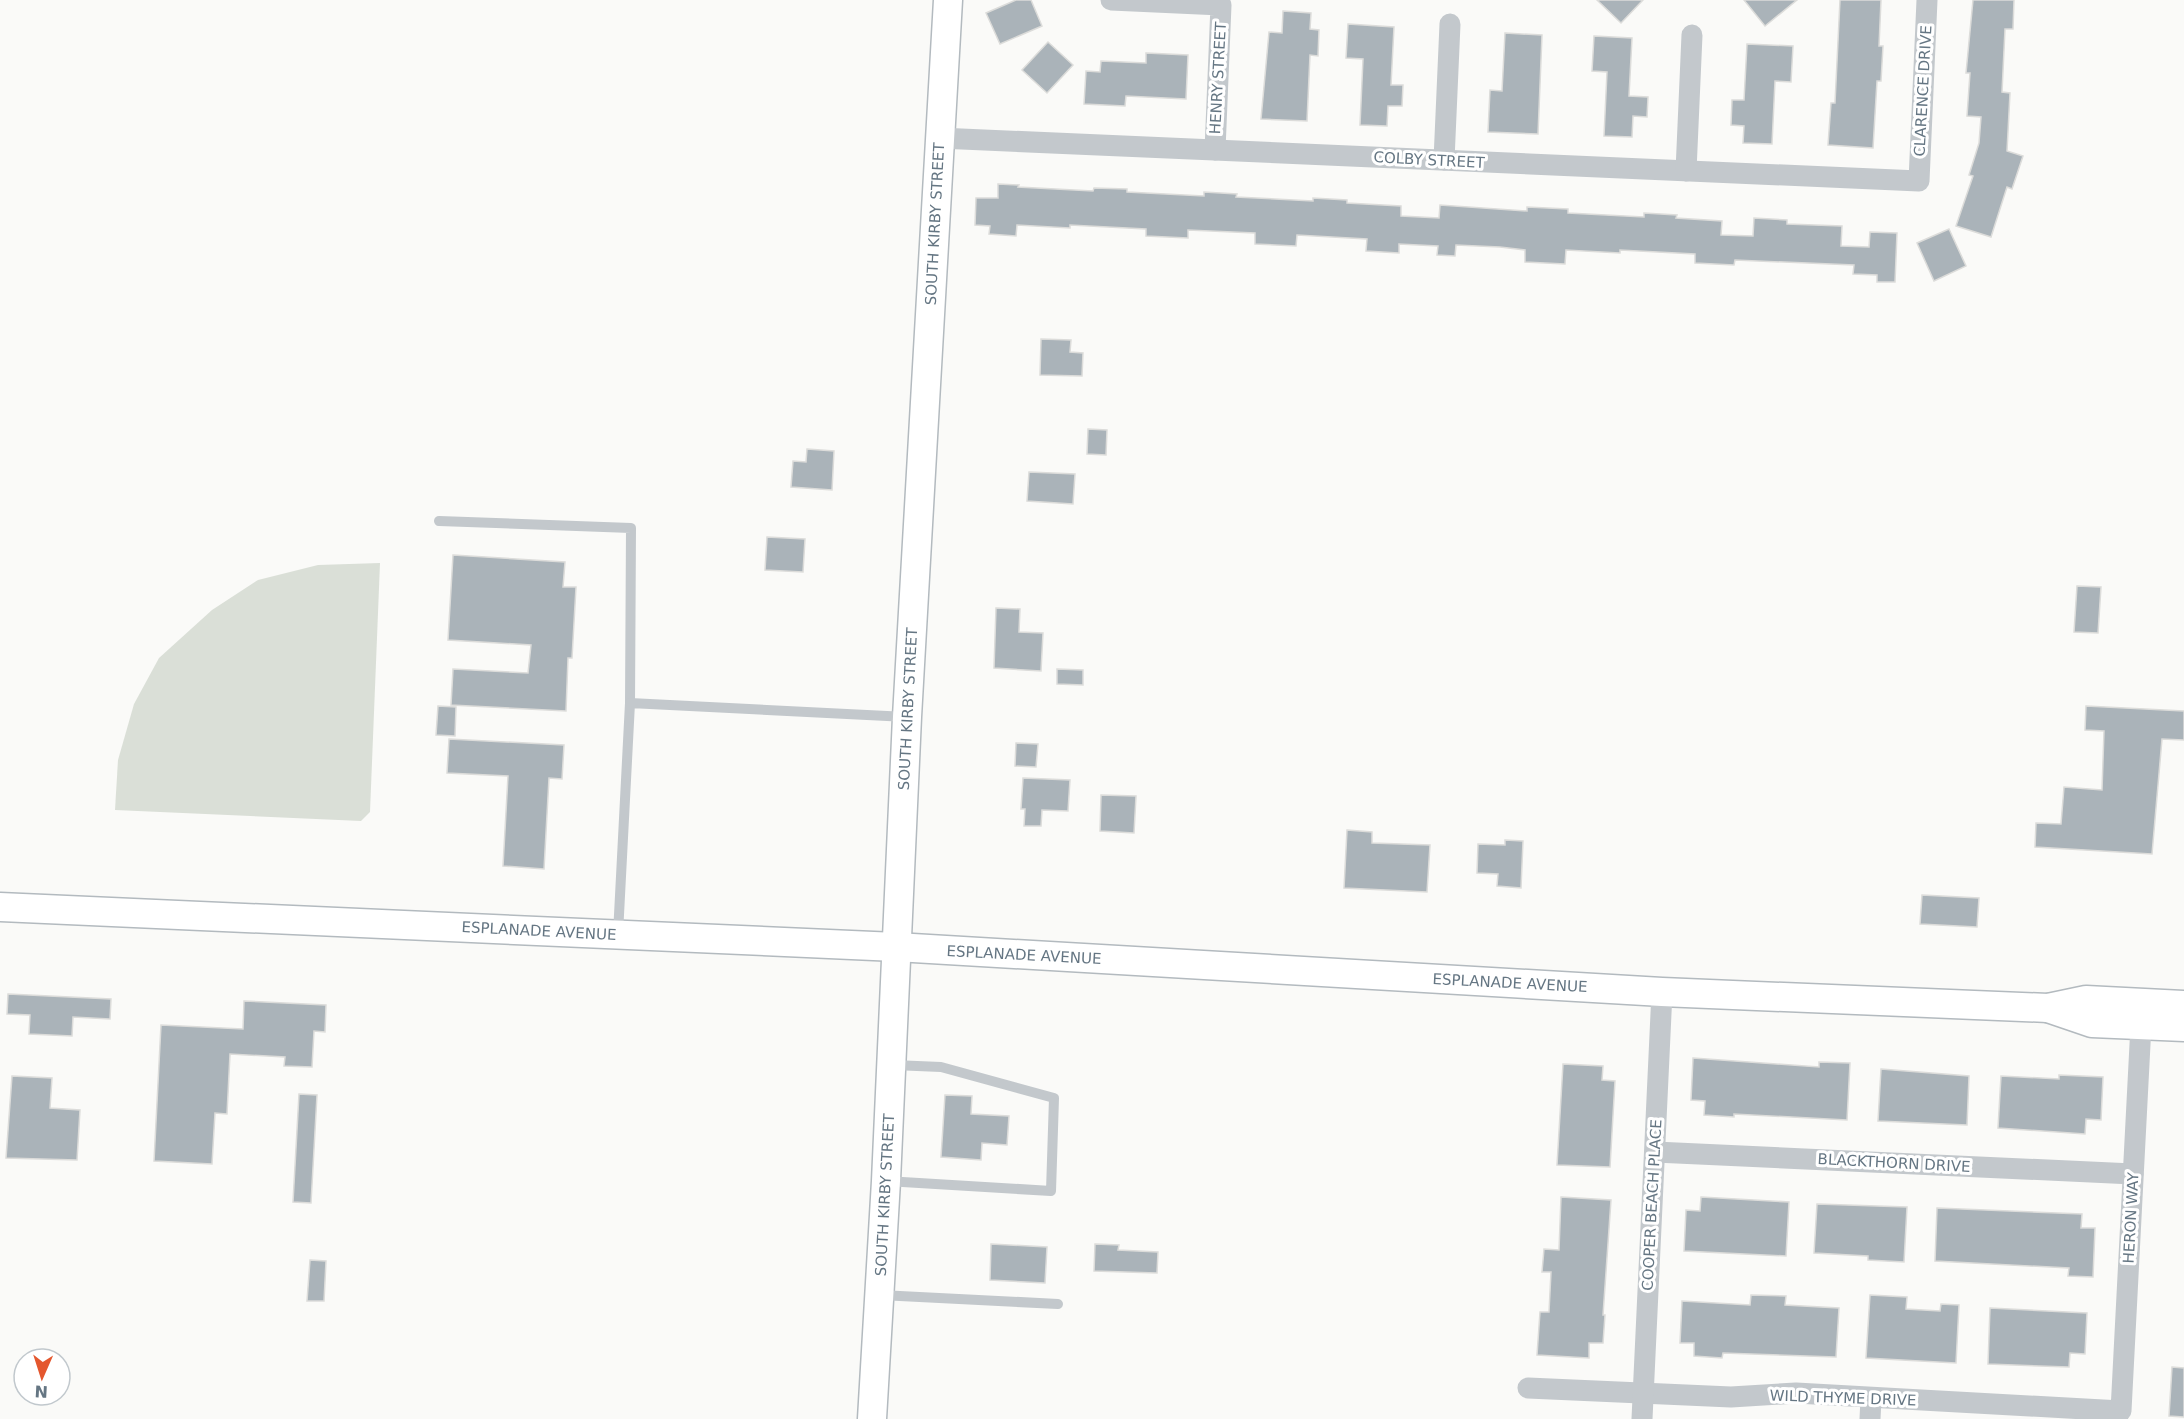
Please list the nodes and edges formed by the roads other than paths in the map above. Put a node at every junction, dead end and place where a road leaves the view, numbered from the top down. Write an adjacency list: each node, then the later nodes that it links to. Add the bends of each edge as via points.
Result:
1 (948, 0): 6 (main road, SOUTH KIRBY STREET)
2 (1111, 0): 7 (street, HENRY STREET, via 1221,5)
3 (1927, 0): 10 (street, CLARENCE DRIVE)
4 (1450, 24): 8 (street)
5 (1692, 34): 9 (street)
6 (939, 138): 7 (street, COLBY STREET); 13 (main road, SOUTH KIRBY STREET)
7 (1215, 150): 8 (street, COLBY STREET)
8 (1444, 160): 9 (street, COLBY STREET)
9 (1686, 171): 10 (street, COLBY STREET)
10 (1919, 182)
11 (439, 521): 12 (lane, via 631,528)
12 (630, 703): 13 (lane); 15 (lane)
13 (907, 717): 16 (main road, SOUTH KIRBY STREET)
14 (0, 908): 15 (main road, ESPLANADE AVENUE)
15 (618, 935): 16 (main road, ESPLANADE AVENUE)
16 (896, 947): 17 (main road, ESPLANADE AVENUE); 22 (main road, SOUTH KIRBY STREET)
17 (1662, 992): 19 (main road, ESPLANADE AVENUE); 23 (street, COOPER BEACH PLACE)
18 (2184, 1005): 19 (main road, ESPLANADE AVENUE, via 2086,1000)
19 (2048, 1008): 20 (main road, ESPLANADE AVENUE, via 2092,1023)
20 (2141, 1025): 21 (main road, ESPLANADE AVENUE); 24 (street, HERON WAY)
21 (2184, 1027)
22 (891, 1065): 25 (main road, SOUTH KIRBY STREET); 25 (lane, via 941,1067 1054,1098 1051,1191)
23 (1655, 1152): 24 (street, BLACKTHORN DRIVE); 29 (street, COOPER BEACH PLACE)
24 (2133, 1174): 31 (street, HERON WAY)
25 (886, 1182): 26 (main road, SOUTH KIRBY STREET)
26 (880, 1295): 27 (lane); 32 (main road, SOUTH KIRBY STREET)
27 (1058, 1304)
28 (1528, 1388): 29 (street, WILD THYME DRIVE)
29 (1643, 1393): 30 (street, WILD THYME DRIVE, via 1731,1397 1796,1393); 33 (street, COOPER BEACH PLACE)
30 (1871, 1398): 31 (street, WILD THYME DRIVE); 34 (street)
31 (2121, 1411)
32 (872, 1419)
33 (1642, 1419)
34 (1870, 1419)

